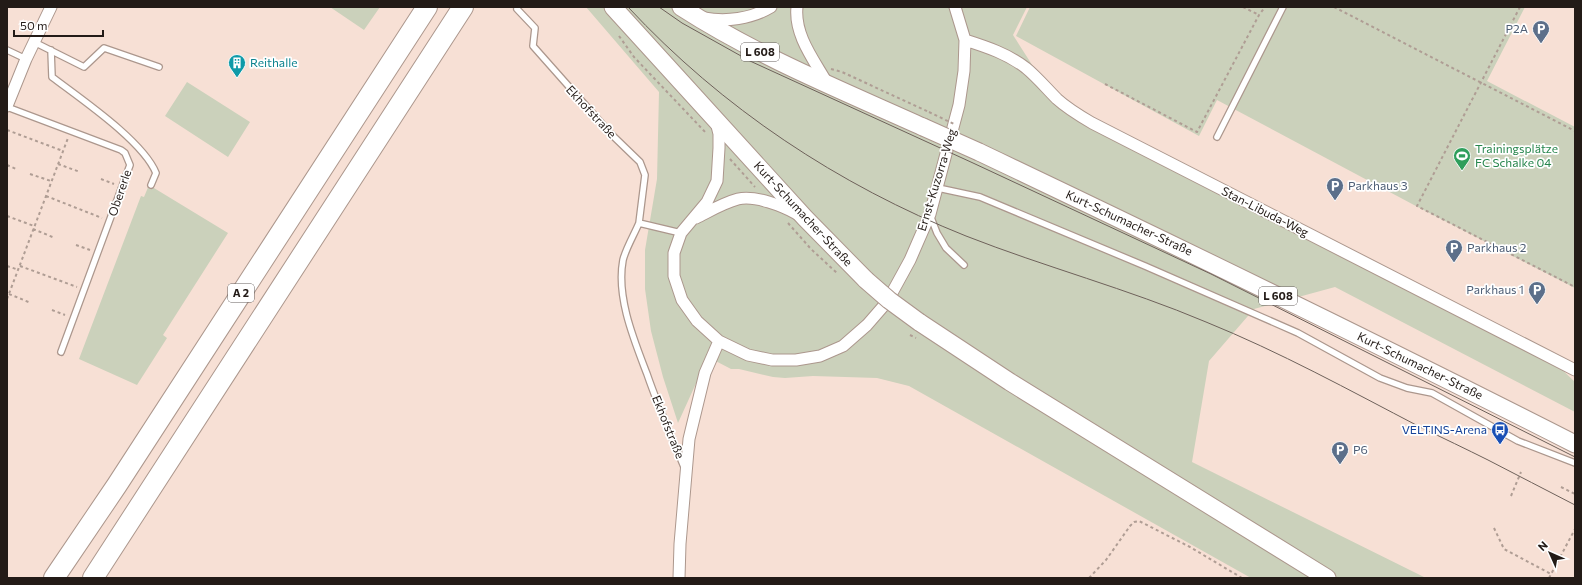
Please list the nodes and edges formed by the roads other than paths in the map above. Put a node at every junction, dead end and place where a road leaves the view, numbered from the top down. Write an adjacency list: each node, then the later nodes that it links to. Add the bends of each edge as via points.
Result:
1 (51, 7): 13 (street, Obererle)
2 (427, 7): 36 (highway, A 2)
3 (463, 7): 37 (highway, A 2)
4 (613, 7): 20 (main road, Kurt-Schumacher-Straße)
5 (681, 7): 11 (main road, Kurt-Schumacher-Straße / L 608)
6 (771, 7): 11 (street, via 746,17 725,19)
7 (797, 7): 18 (street, via 800,34)
8 (955, 7): 12 (street, Ernst-Kuzorra-Weg)
9 (1283, 7): 21 (lane)
10 (517, 9): 27 (lane, Ekhofstraße, via 535,28 533,46 610,134 640,162 645,176)
11 (696, 16): 18 (main road, Kurt-Schumacher-Straße / L 608, via 725,34)
12 (965, 40): 23 (street, Ernst-Kuzorra-Weg, via 959,106); 32 (street, Stan-Libuda-Weg, via 994,49 1026,68 1063,104 1092,123)
13 (34, 42): 15 (lane); 16 (street, Obererle)
14 (7, 50): 16 (lane)
15 (51, 50): 17 (lane, via 84,67 104,48); 22 (lane, via 52,76 120,130 152,163 156,173)
16 (26, 59): 19 (street, Obererle)
17 (159, 67)
18 (827, 83): 33 (main road, Kurt-Schumacher-Straße / L 608, bridge, via 926,120 979,152 1183,249)
19 (7, 107): 31 (lane, Obererle, via 121,150 126,153 130,165)
20 (715, 119): 25 (main road, Kurt-Schumacher-Straße); 26 (street, Ernst-Kuzorra-Weg, via 720,148 717,181 707,202)
21 (1217, 137)
22 (151, 185)
23 (938, 188): 24 (street, Ernst-Kuzorra-Weg); 34 (lane, via 980,197 1189,285 1298,333 1380,378 1407,388 1432,393 1518,441)
24 (930, 214): 29 (lane, via 946,248); 30 (street, Ernst-Kuzorra-Weg, via 915,250 887,302 868,325 843,346 820,356 772,360 748,355)
25 (804, 218): 26 (street, Ernst-Kuzorra-Weg, via 777,205 759,200 740,199); 39 (main road, Kurt-Schumacher-Straße, bridge, via 866,280 919,322 1010,382)
26 (692, 220): 28 (street, Ernst-Kuzorra-Weg)
27 (639, 223): 28 (lane); 35 (lane, Ekhofstraße, via 624,259 622,283 625,310 660,411)
28 (681, 233): 30 (street, Ernst-Kuzorra-Weg, via 674,253 674,276 682,300 696,321)
29 (964, 265)
30 (719, 341): 35 (street, Ekhofstraße, via 705,373 689,438)
31 (61, 352)
32 (1575, 370)
33 (1575, 444)
34 (1575, 463)
35 (685, 469): 38 (street, Ekhofstraße)
36 (54, 578)
37 (93, 578)
38 (679, 578)
39 (1327, 578)

